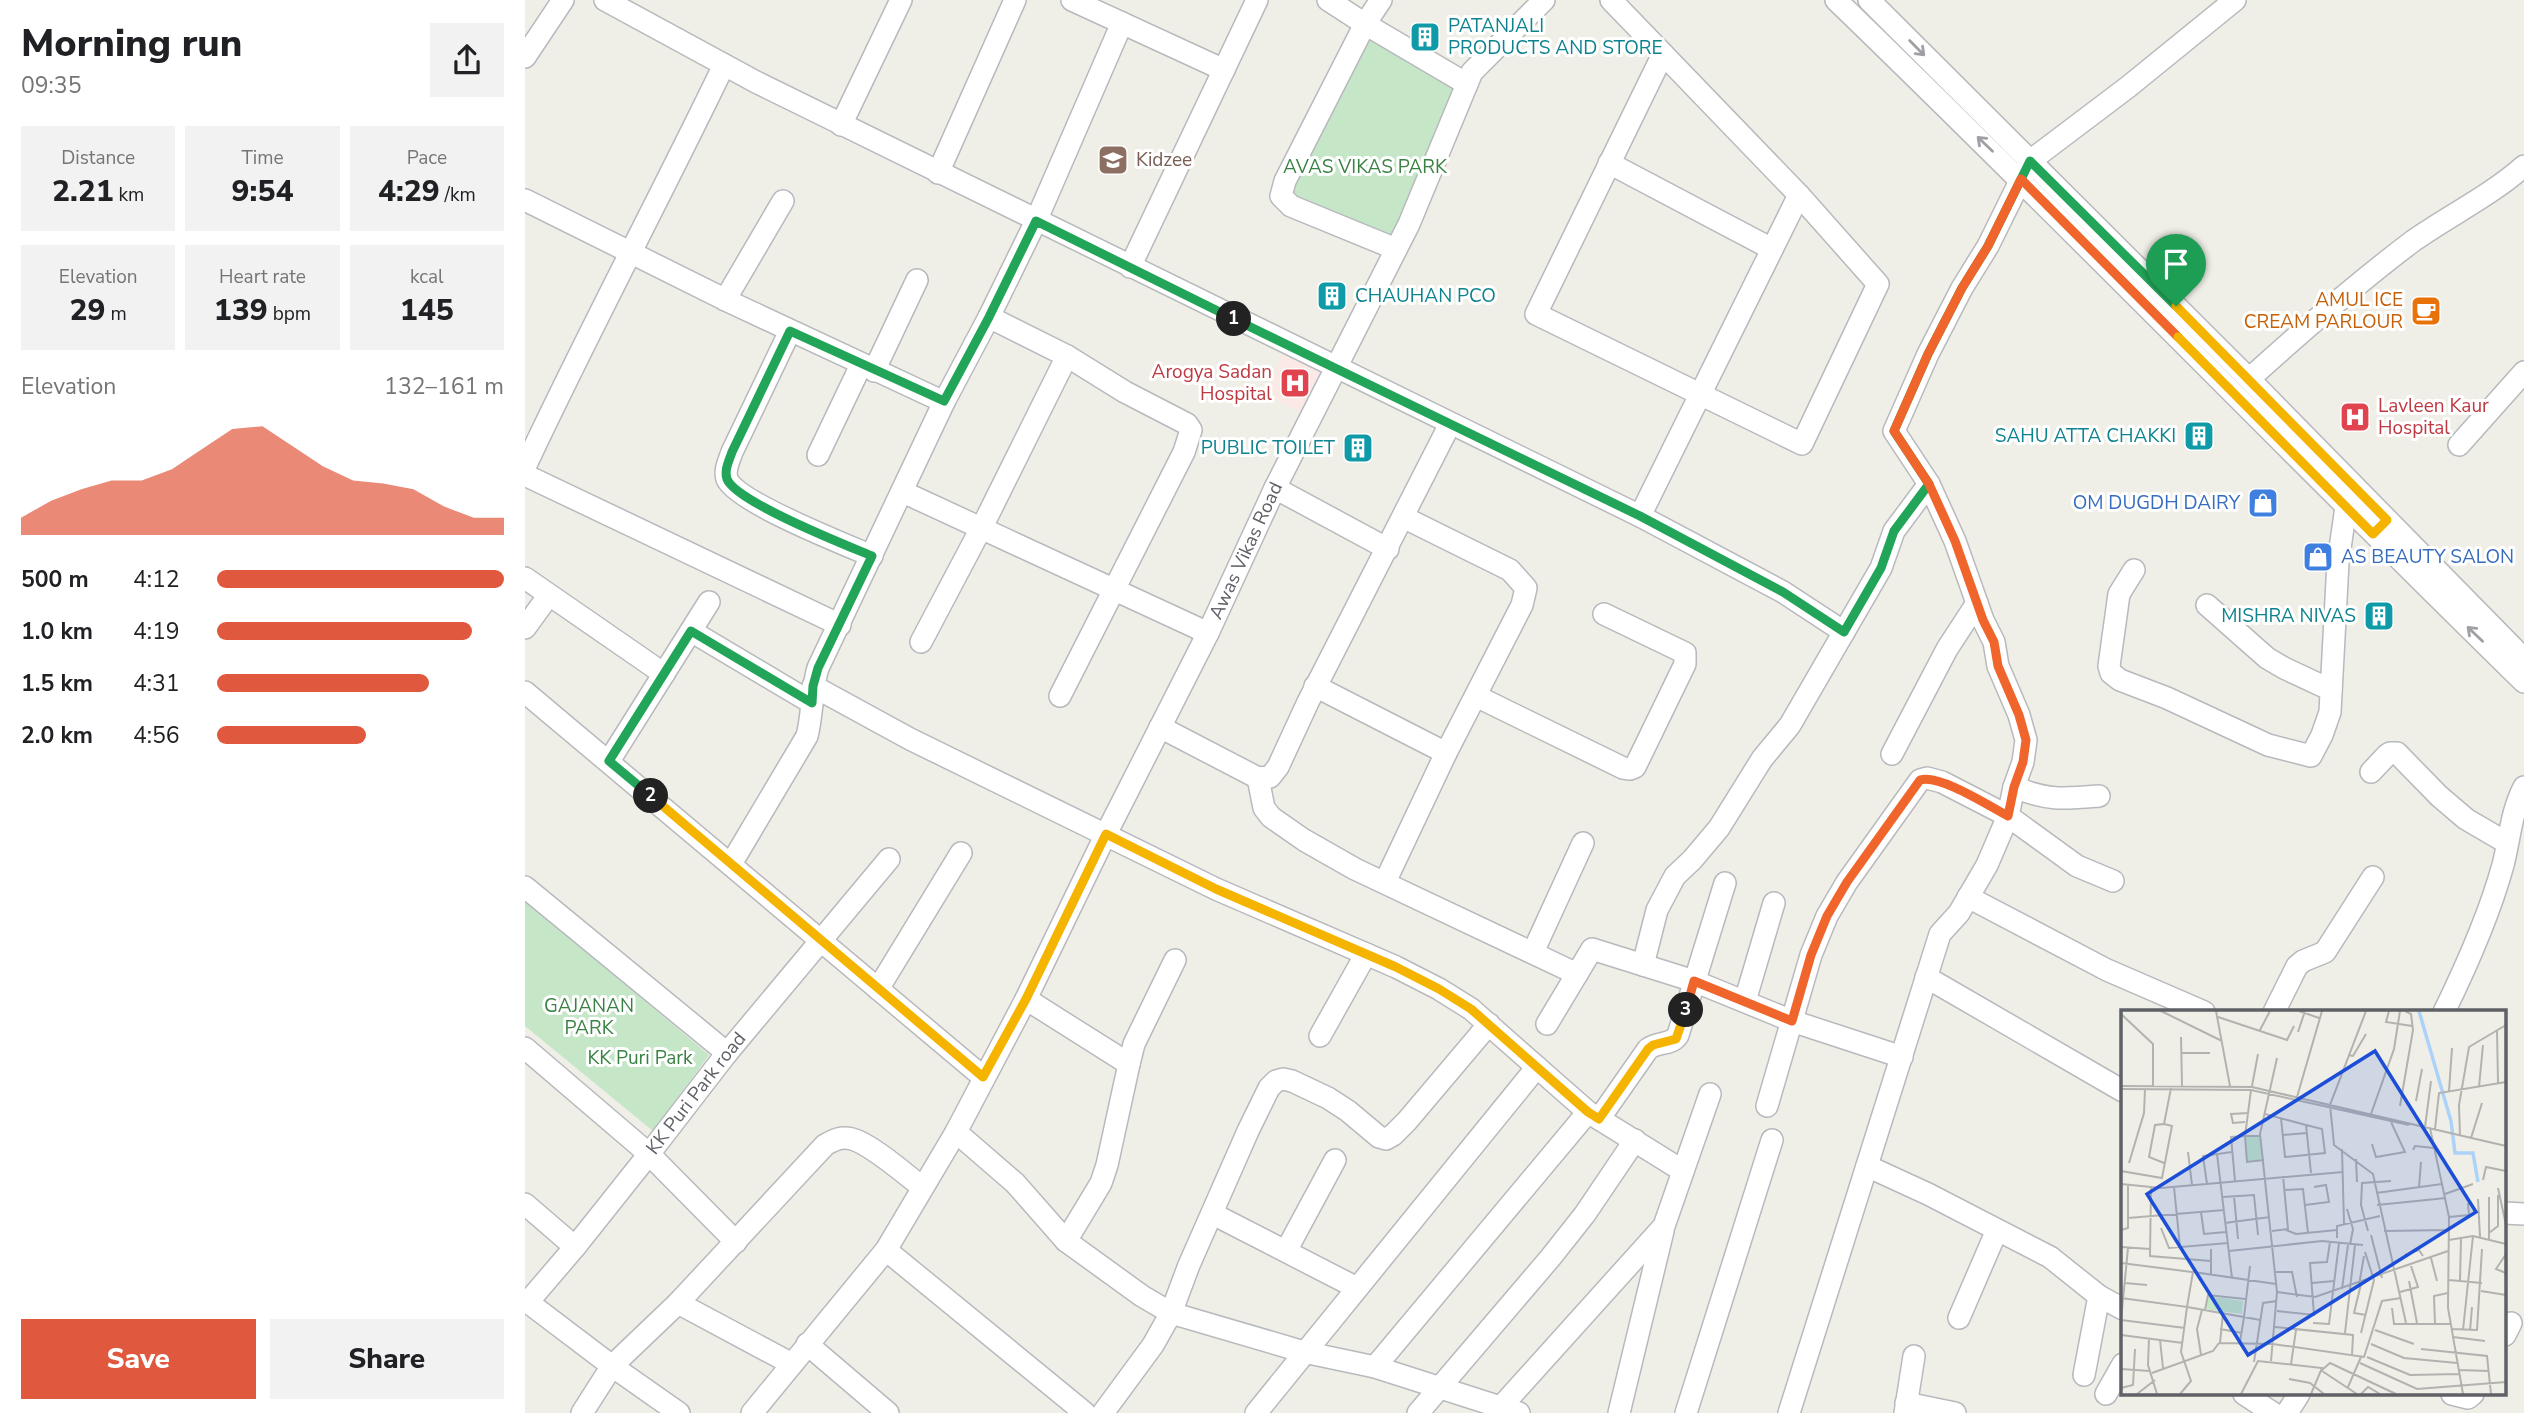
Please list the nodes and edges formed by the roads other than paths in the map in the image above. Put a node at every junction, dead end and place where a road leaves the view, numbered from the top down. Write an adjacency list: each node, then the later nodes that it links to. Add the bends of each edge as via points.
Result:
1 (562, 0): 17 (street)
2 (605, 0): 18 (street)
3 (901, 0): 21 (street)
4 (1015, 0): 25 (street)
5 (1072, 0): 14 (street)
6 (1258, 0): 19 (street)
7 (1328, 0): 15 (street)
8 (1381, 0): 15 (street)
9 (1544, 0): 20 (street, Awas Vikas Road, via 1472,72)
10 (1611, 0): 16 (street)
11 (1836, 0): 24 (street, one-way to 11)
12 (1869, 0): 24 (street, one-way to 24)
13 (2235, 0): 24 (street)
14 (1122, 23): 19 (street); 29 (street)
15 (1365, 24): 20 (street); 30 (street, via 1281,195 1291,206)
16 (1663, 54): 22 (street); 26 (street)
17 (525, 57)
18 (724, 65): 21 (street); 32 (street)
19 (1224, 70): 33 (street)
20 (1467, 84): 30 (street, Awas Vikas Road)
21 (841, 125): 25 (street)
22 (1609, 163): 31 (street); 43 (street, via 1536,314)
23 (2524, 166): 42 (street, via 2502,186 2411,243)
24 (2026, 170): 42 (street); 50 (street, via 1928,354 1894,431); 53 (street)
25 (938, 173): 29 (street)
26 (1799, 195): 31 (street); 43 (street, via 1878,284 1802,444)
27 (525, 200): 32 (street)
28 (783, 201): 35 (street)
29 (1036, 221): 33 (street); 36 (street)
30 (1396, 249): 40 (street, Awas Vikas Road)
31 (1772, 249): 43 (street)
32 (631, 252): 35 (street); 48 (street)
33 (1130, 267): 40 (street)
34 (917, 280): 39 (street)
35 (725, 300): 37 (street)
36 (989, 317): 38 (street); 44 (street)
37 (790, 331): 39 (street); 59 (street, via 732,452 727,479 734,489 798,524)
38 (1067, 356): 57 (street); 62 (street, via 1191,430)
39 (867, 368): 44 (street); 47 (street)
40 (1334, 368): 45 (street); 51 (street, Awas Vikas Road)
41 (2524, 372): 46 (street)
42 (2249, 379): 56 (street)
43 (1700, 396): 54 (street)
44 (944, 401): 52 (street)
45 (1450, 424): 54 (street); 55 (street)
46 (2459, 444)
47 (818, 455)
48 (525, 467)
49 (525, 475): 68 (street)
50 (1929, 484): 65 (street); 71 (street, via 1894,531 1881,568)
51 (1275, 488): 58 (street); 72 (street, Awas Vikas Road)
52 (903, 492): 57 (street); 59 (street)
53 (2346, 507): 56 (street); 78 (street)
54 (1640, 516): 71 (street, via 1783,592)
55 (1403, 517): 58 (street); 82 (street, via 1510,570 1526,588 1523,605)
56 (2380, 527): 74 (street); 76 (street, one-way to 56)
57 (982, 528): 62 (street); 73 (street)
58 (1388, 549): 77 (street)
59 (872, 556): 68 (street)
60 (2134, 570): 78 (street, via 2119,594 2110,653 2111,673 2120,680 2268,745 2311,756 2330,712)
61 (525, 578): 63 (street)
62 (1114, 589): 72 (street); 81 (street)
63 (549, 595): 69 (street); 75 (street)
64 (709, 602): 70 (street)
65 (1977, 603): 85 (street, via 1947,649); 89 (street, via 2026,740)
66 (2207, 605): 78 (street, via 2267,658)
67 (1604, 614): 82 (street, via 1685,653 1685,664 1635,767 1623,768)
68 (840, 625): 80 (street, via 818,668)
69 (525, 628)
70 (691, 631): 75 (street); 80 (street)
71 (1844, 632): 110 (street, via 1790,725 1762,759 1719,828 1675,876 1657,910)
72 (1208, 633): 83 (street, Awas Vikas Road)
73 (921, 642)
74 (2524, 659)
75 (664, 674): 86 (street)
76 (2524, 682)
77 (1315, 687): 84 (street); 88 (street, via 1278,767 1270,777)
78 (2331, 690)
79 (525, 692): 86 (street)
80 (812, 694): 93 (street); 98 (street, via 807,736)
81 (1061, 696)
82 (1476, 696): 84 (street)
83 (1160, 727): 88 (street); 93 (street, Awas Vikas Road)
84 (1447, 753): 101 (street)
85 (1892, 754)
86 (609, 761): 98 (street)
87 (2371, 772): 95 (street, via 2387,755 2397,754 2466,820)
88 (1258, 778): 101 (street, via 1264,808 1271,817 1304,840)
89 (2014, 787): 91 (street, via 2051,799); 92 (street)
90 (2524, 787): 95 (street)
91 (2099, 796)
92 (2008, 816): 100 (street, via 2077,866); 104 (street); 120 (street, via 1942,782 1920,780 1827,916)
93 (1106, 834): 108 (street, via 1216,889); 115 (street, Awas Vikas Road)
94 (1583, 843): 107 (street)
95 (2507, 843): 119 (street, via 2471,957)
96 (961, 853): 114 (street)
97 (889, 859): 106 (street, KK Puri Park road)
98 (731, 864): 106 (street)
99 (2373, 877): 118 (street, via 2325,952 2297,966)
100 (2113, 881)
101 (1385, 882): 107 (street)
102 (1725, 883): 113 (street)
103 (525, 887): 125 (street)
104 (1968, 897): 112 (street, via 1940,934); 117 (street, via 2108,970)
105 (1774, 903): 116 (street)
106 (822, 941): 114 (street); 125 (street, KK Puri Park road)
107 (1533, 952): 111 (street)
108 (1366, 954): 121 (street, via 1439,989); 123 (street)
109 (1175, 960): 127 (street, via 1134,1044)
110 (1643, 965): 111 (street, via 1592,949); 113 (street)
111 (1577, 974): 122 (street)
112 (1926, 978): 126 (street); 130 (street)
113 (1694, 981): 116 (street); 133 (street, via 1676,1039 1648,1049)
114 (878, 989): 129 (street)
115 (1026, 999): 127 (street); 129 (street, Awas Vikas Road)
116 (1745, 1001): 120 (street)
117 (2199, 1010)
118 (2275, 1010)
119 (2445, 1010)
120 (1792, 1021): 126 (street); 132 (street)
121 (1489, 1024): 128 (street); 143 (street, via 1407,1121 1386,1139 1328,1098 1292,1081 1276,1081 1248,1131)
122 (1547, 1024)
123 (1320, 1036)
124 (527, 1053): 137 (street, KK Puri Park road)
125 (727, 1053): 137 (street, KK Puri Park road)
126 (1902, 1057): 139 (street)
127 (1129, 1064): 146 (street, via 1101,1183)
128 (1537, 1067): 133 (street); 151 (street)
129 (983, 1077): 134 (street, Awas Vikas Road)
130 (2121, 1090)
131 (1710, 1094): 140 (street)
132 (1767, 1106)
133 (1594, 1115): 135 (street); 163 (street)
134 (956, 1132): 141 (street, Awas Vikas Road); 146 (street, via 1015,1183)
135 (1635, 1140): 140 (street); 166 (street, via 1568,1236)
136 (1772, 1140): 181 (street)
137 (649, 1154): 147 (street); 148 (street)
138 (1335, 1160): 150 (street)
139 (1867, 1166): 145 (street); 182 (street)
140 (1683, 1171): 144 (street)
141 (922, 1187): 147 (street, via 863,1144 837,1138 825,1145); 149 (street, Awas Vikas Road)
142 (525, 1203): 148 (street)
143 (1213, 1214): 150 (street); 156 (street)
144 (1664, 1226): 171 (street); 180 (street)
145 (1997, 1230): 152 (street, via 2050,1257); 157 (street)
146 (1066, 1241): 156 (street)
147 (736, 1242): 154 (street)
148 (575, 1247): 153 (street)
149 (886, 1250): 158 (street, Awas Vikas Road); 176 (street)
150 (1286, 1251): 151 (street)
151 (1357, 1288): 159 (street)
152 (2099, 1296): 155 (street); 165 (street)
153 (526, 1301): 162 (street)
154 (678, 1303): 161 (street); 162 (street)
155 (2121, 1308)
156 (1171, 1312): 159 (street); 177 (street)
157 (1959, 1318)
158 (807, 1344): 161 (street, Awas Vikas Road); 175 (street)
159 (1304, 1352): 163 (street); 178 (street)
160 (1914, 1356): 170 (street)
161 (792, 1364): 174 (street, Awas Vikas Road)
162 (612, 1366): 172 (street); 173 (street)
163 (1375, 1367): 166 (street)
164 (2121, 1368): 167 (street)
165 (2084, 1374)
166 (1439, 1388): 171 (street); 179 (street)
167 (2106, 1394)
168 (2247, 1396): 184 (street)
169 (2298, 1396): 185 (street)
170 (1906, 1408): 183 (street)
171 (1511, 1411)
172 (582, 1413)
173 (680, 1413)
174 (751, 1413)
175 (888, 1413)
176 (1085, 1413)
177 (1103, 1413)
178 (1256, 1413)
179 (1419, 1413)
180 (1619, 1413)
181 (1686, 1413)
182 (1789, 1413)
183 (1955, 1413)
184 (2273, 1413)
185 (2287, 1413)

